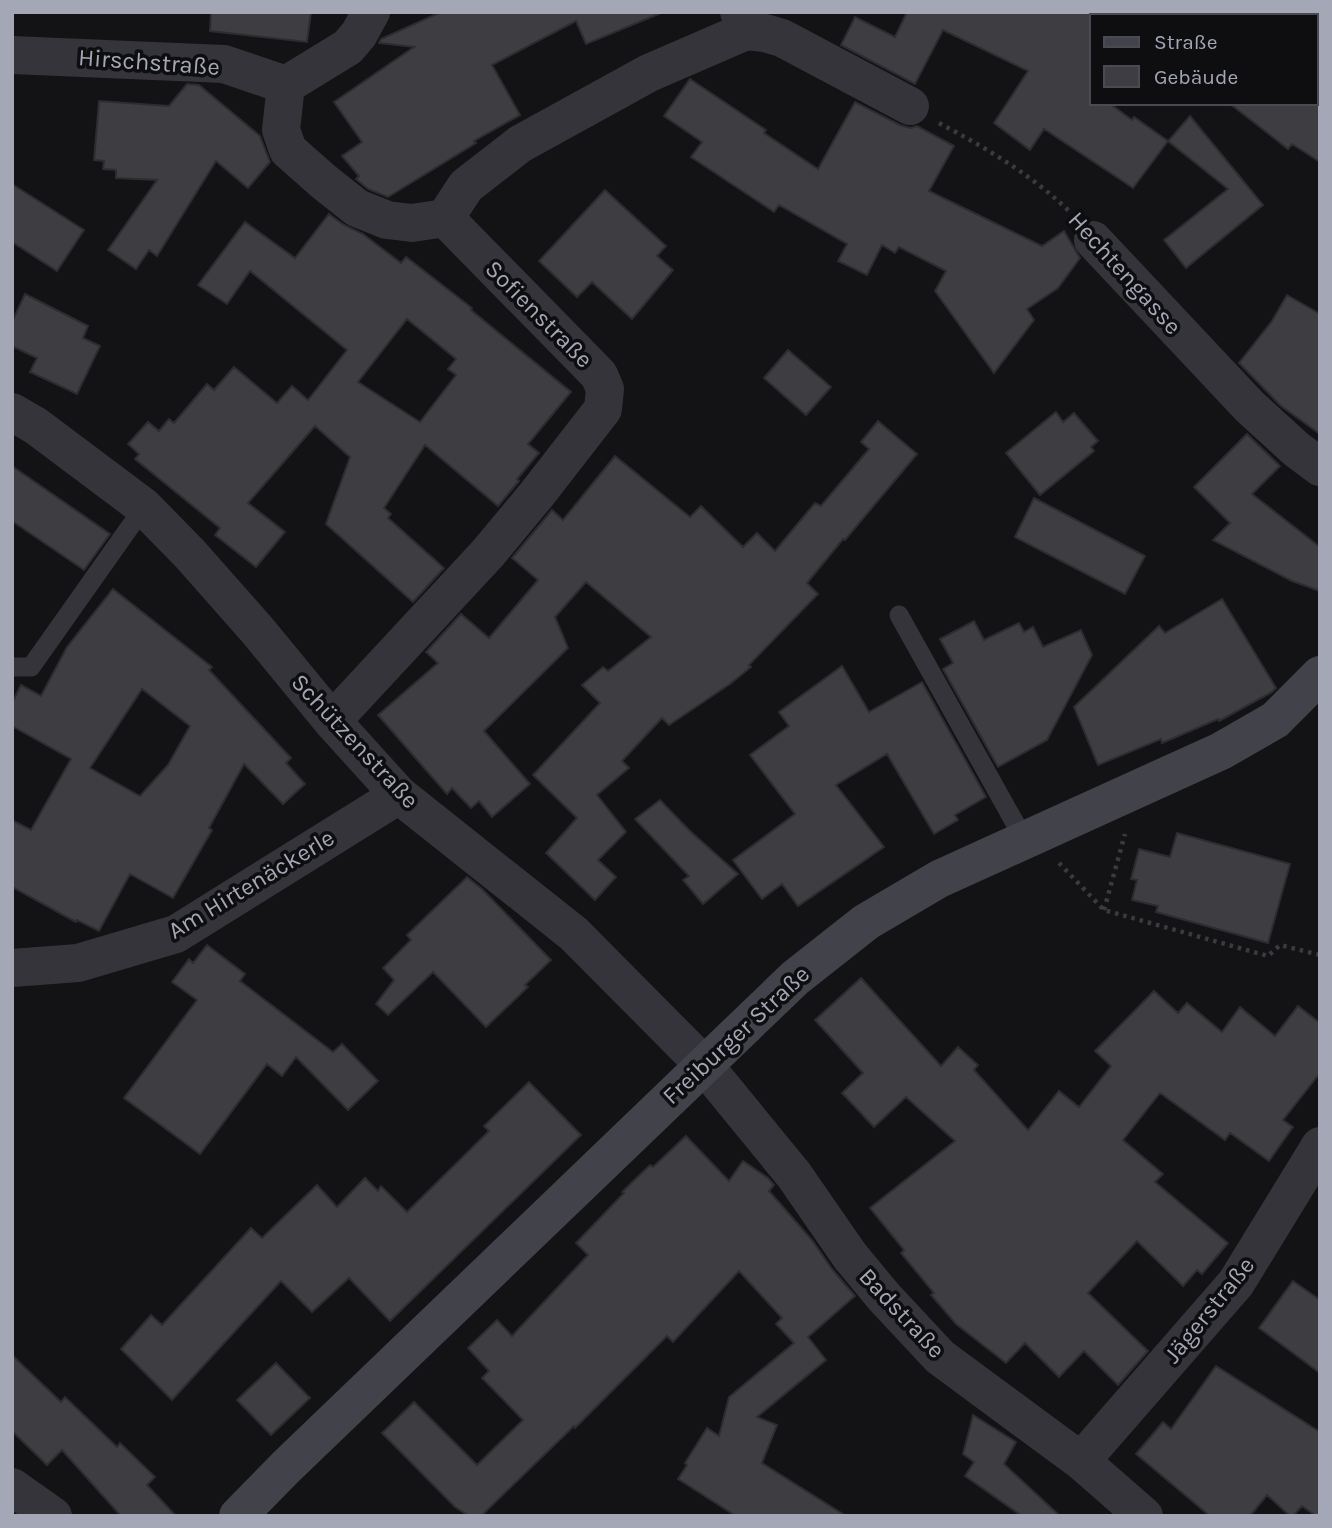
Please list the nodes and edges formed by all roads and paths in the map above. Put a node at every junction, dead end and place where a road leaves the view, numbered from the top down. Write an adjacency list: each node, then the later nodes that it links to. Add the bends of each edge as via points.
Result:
1 (371, 12): 5 (street, via 348,47)
2 (781, 12): 3 (street)
3 (742, 22): 6 (street, via 782,38); 7 (street, via 520,144 466,186)
4 (12, 54): 5 (street, Hirschstraße, via 224,64)
5 (286, 85): 7 (street, via 281,130 288,150 323,181 357,208 387,220 412,223)
6 (910, 106): 8 (path, Hechtengasse, via 1011,164 1055,197)
7 (445, 218): 15 (street, Sofienstraße, via 599,374 605,389 603,409 488,553)
8 (1093, 240): 10 (street, Hechtengasse, via 1250,407)
9 (12, 412): 11 (street, Schützenstraße)
10 (1320, 467)
11 (145, 507): 13 (lane, via 31,667); 15 (street, Schützenstraße)
12 (899, 615): 18 (lane)
13 (12, 667)
14 (1320, 675): 16 (street, Freiburger Straße, via 1275,720 1222,751)
15 (332, 721): 17 (street, Schützenstraße)
16 (1137, 790): 18 (street, Freiburger Straße); 19 (path)
17 (399, 794): 21 (street, Am Hirtenäckerle, via 176,934 78,963); 22 (street, Schützenstraße, via 574,934)
18 (1025, 841): 19 (path, via 1048,852); 22 (street, Freiburger Straße, via 939,879 866,922 795,978)
19 (1104, 910): 20 (path, via 1268,956 1280,945)
20 (1320, 955)
21 (12, 968)
22 (704, 1065): 24 (street, Badstraße, via 794,1175 850,1256 940,1357); 27 (street, Freiburger Straße)
23 (1320, 1146): 24 (street, Jägerstraße, via 1236,1283)
24 (1081, 1461): 28 (street, Badstraße)
25 (12, 1487): 26 (street)
26 (53, 1516)
27 (238, 1516)
28 (1144, 1516)

